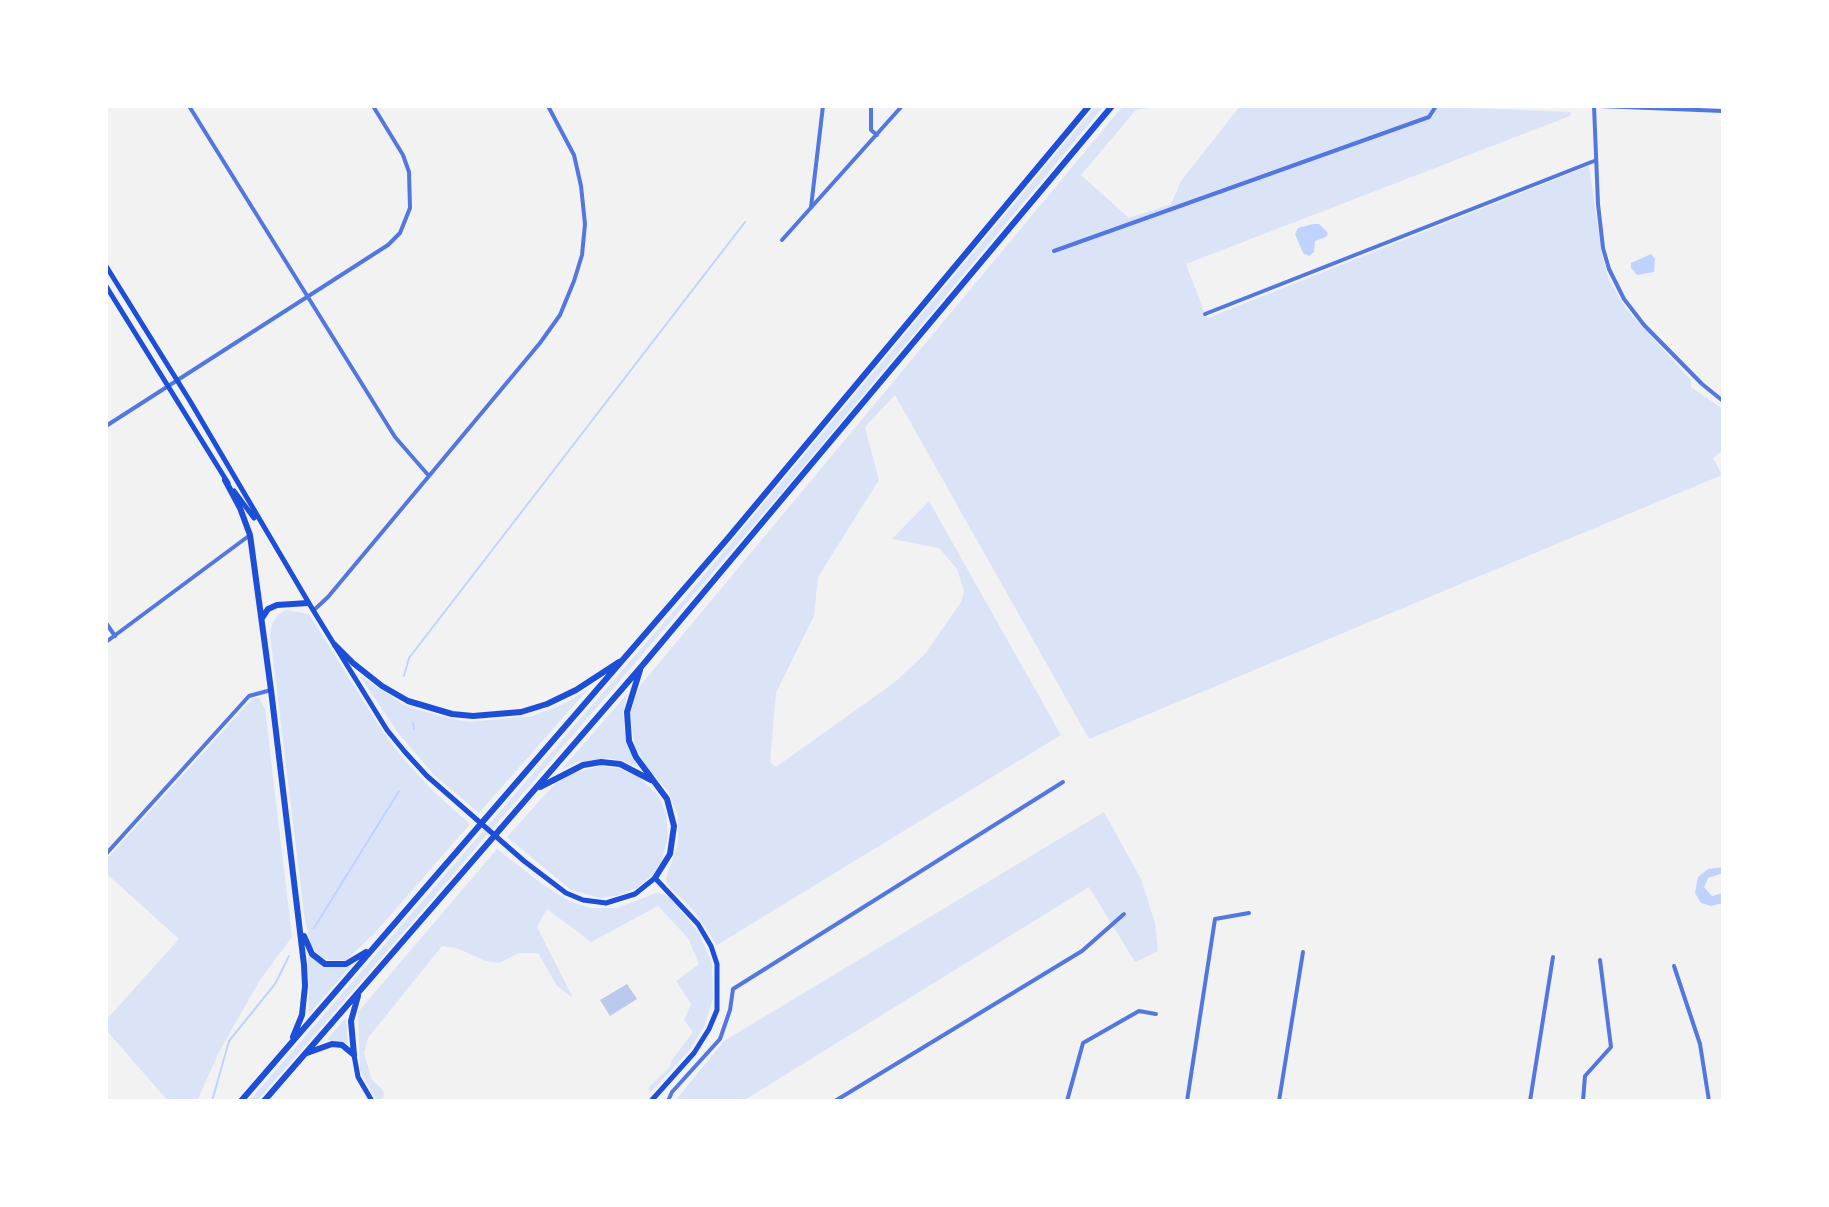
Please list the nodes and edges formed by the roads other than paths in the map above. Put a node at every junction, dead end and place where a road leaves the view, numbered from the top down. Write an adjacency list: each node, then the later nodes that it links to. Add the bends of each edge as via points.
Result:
1 (189, 106): 19 (street)
2 (373, 106): 19 (street, via 409,172 412,189 406,222 388,245)
3 (548, 106): 25 (street, via 574,155 581,186 585,224 574,281 546,336)
4 (823, 106): 14 (street)
5 (871, 106): 12 (street, via 871,130)
6 (902, 106): 12 (street)
7 (1089, 106): 36 (highway)
8 (1112, 106): 37 (highway)
9 (1436, 106): 16 (street, via 1429,117)
10 (1596, 106): 11 (street); 13 (street)
11 (1723, 111)
12 (877, 135): 14 (street)
13 (1594, 161): 20 (street); 23 (street, via 1603,248 1619,290 1644,325)
14 (811, 209): 15 (street)
15 (782, 240)
16 (1054, 251)
17 (106, 266): 21 (main road)
18 (106, 286): 22 (main road)
19 (309, 297): 21 (street); 25 (street, via 395,437)
20 (1205, 314)
21 (177, 380): 22 (street); 28 (main road)
22 (166, 386): 24 (street); 26 (main road)
23 (1723, 401)
24 (106, 426)
25 (429, 476): 30 (street)
26 (225, 480): 27 (highway); 28 (main road)
27 (250, 535): 31 (highway); 33 (street)
28 (269, 538): 29 (main road)
29 (308, 603): 30 (main road); 31 (highway, via 277,605)
30 (313, 610): 35 (main road)
31 (262, 618): 38 (highway)
32 (106, 623): 33 (street)
33 (115, 636): 34 (street)
34 (106, 642)
35 (335, 645): 36 (highway, via 408,701 473,716 547,704); 43 (main road, via 405,752 566,893 606,903 627,897)
36 (626, 658): 47 (highway)
37 (641, 667): 39 (highway, via 627,712 627,731 636,757); 41 (highway)
38 (271, 690): 42 (street, via 249,696); 46 (highway)
39 (653, 781): 41 (highway, via 620,764 593,763); 43 (highway, via 667,799 674,826 670,854)
40 (1063, 782): 61 (street, via 733,989 720,1039)
41 (534, 791): 52 (highway)
42 (106, 853)
43 (655, 878): 60 (main road, via 707,937 719,990 714,1020 702,1041)
44 (1249, 913): 64 (street, via 1215,919)
45 (1124, 914): 62 (street, via 1082,951)
46 (300, 925): 47 (highway, via 309,949 325,964 346,964); 54 (highway, via 305,986 302,1015)
47 (374, 947): 54 (highway)
48 (1303, 952): 65 (street)
49 (1553, 957): 66 (street)
50 (1600, 960): 67 (street, via 1611,1047 1585,1076)
51 (1674, 966): 68 (street, via 1700,1044)
52 (359, 992): 55 (highway); 56 (highway, via 351,1021)
53 (1156, 1014): 63 (street, via 1139,1011 1083,1043)
54 (290, 1044): 57 (highway)
55 (306, 1053): 56 (highway, via 332,1044); 58 (highway)
56 (354, 1055): 59 (main road, via 358,1077)
57 (241, 1101)
58 (264, 1101)
59 (372, 1101)
60 (651, 1101)
61 (668, 1101)
62 (835, 1101)
63 (1067, 1101)
64 (1187, 1101)
65 (1279, 1101)
66 (1530, 1101)
67 (1583, 1101)
68 (1709, 1101)

